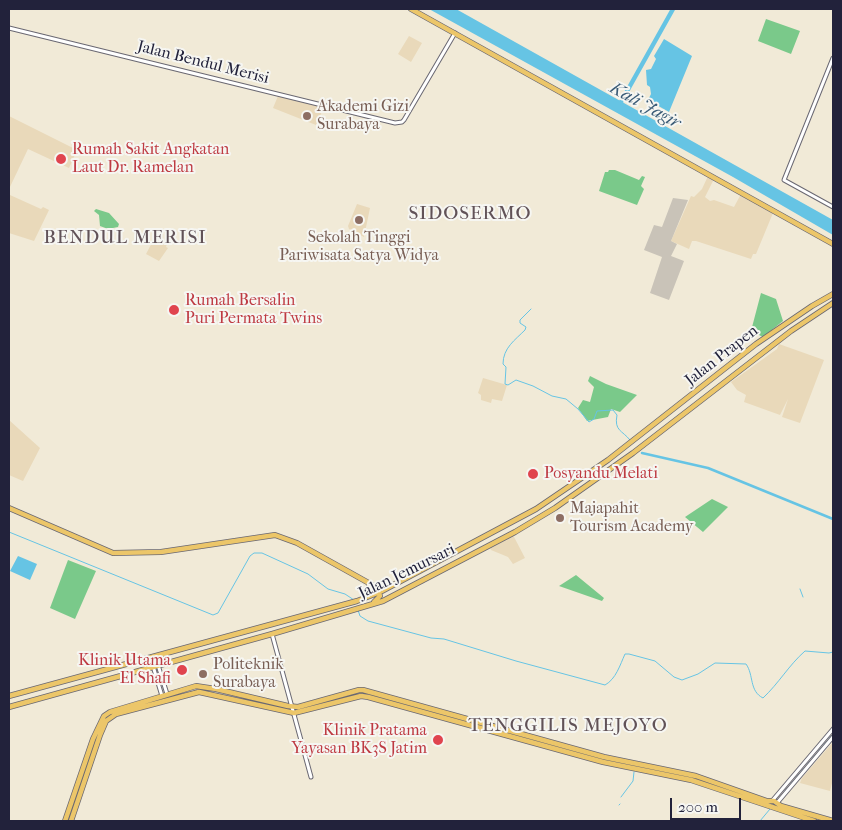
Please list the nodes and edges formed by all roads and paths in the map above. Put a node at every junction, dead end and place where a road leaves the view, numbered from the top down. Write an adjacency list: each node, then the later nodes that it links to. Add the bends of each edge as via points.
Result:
1 (411, 9): 3 (main road)
2 (9, 28): 3 (street, Jalan Bendul Merisi, via 390,123 404,120)
3 (454, 33): 6 (main road)
4 (833, 58): 5 (street, via 784,180)
5 (833, 207)
6 (833, 244)
7 (833, 294): 9 (main road, Jalan Prapen)
8 (833, 303): 9 (main road, Jalan Prapen)
9 (822, 305): 10 (main road, Jalan Prapen, via 791,331); 10 (main road, Jalan Prapen, via 756,344)
10 (711, 386): 11 (main road, Jalan Prapen); 12 (main road, Jalan Prapen)
11 (632, 441): 14 (main road, Jalan Jemursari)
12 (637, 450): 15 (main road, Jalan Jemursari)
13 (9, 508): 16 (main road, via 116,553 161,552 273,535 299,545)
14 (511, 524): 15 (main road); 19 (main road, Jalan Jemursari)
15 (515, 532): 18 (main road, Jalan Jemursari)
16 (358, 578): 17 (main road); 19 (main road)
17 (369, 586): 19 (main road); 20 (main road)
18 (404, 590): 19 (main road, via 388,594); 21 (main road, Jalan Jemursari, via 383,601)
19 (380, 592): 20 (main road, Jalan Jemursari); 21 (main road, via 377,600)
20 (367, 597): 21 (main road, Jalan Jemursari)
21 (356, 606): 22 (main road, Jalan Jemursari, via 347,613); 23 (main road, Jalan Jemursari)
22 (272, 634): 24 (main road, Jalan Jemursari); 31 (street)
23 (133, 662): 25 (main road); 27 (main road, Jalan Jemursari)
24 (156, 665): 25 (main road, Jalan Jemursari); 26 (street)
25 (135, 672): 30 (main road, Jalan Jemursari)
26 (164, 695): 29 (main road); 31 (main road, via 196,686)
27 (9, 696)
28 (402, 703): 31 (main road, via 359,690); 32 (main road, via 360,696); 38 (main road, via 589,755 693,776)
29 (140, 705): 32 (main road, via 204,692); 37 (main road, via 106,714)
30 (9, 706)
31 (292, 707): 32 (street)
32 (294, 713): 36 (street)
33 (833, 729): 35 (street)
34 (833, 737): 35 (street)
35 (809, 762): 39 (street)
36 (311, 777)
37 (77, 795): 41 (main road); 42 (main road)
38 (752, 799): 39 (main road); 40 (main road, via 771,808)
39 (775, 802): 40 (main road)
40 (812, 819): 43 (main road)
41 (65, 821)
42 (71, 821)
43 (833, 821)

